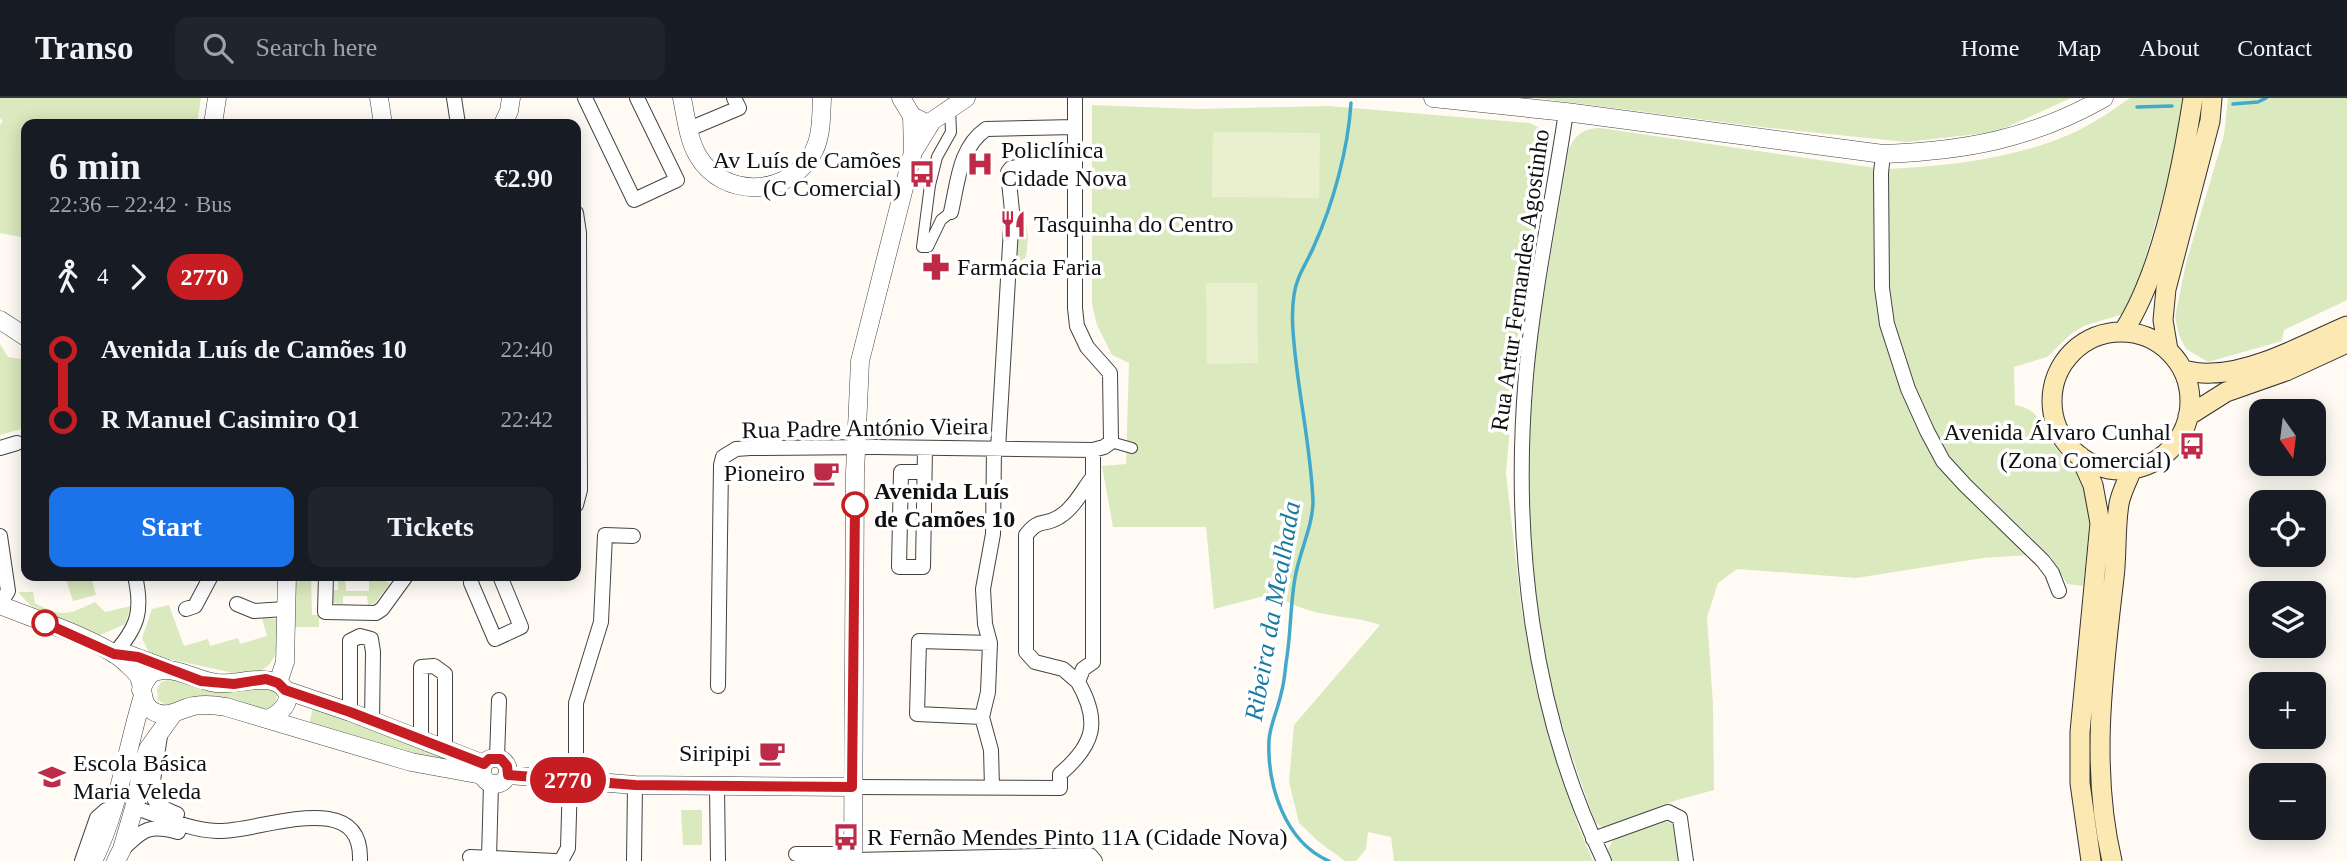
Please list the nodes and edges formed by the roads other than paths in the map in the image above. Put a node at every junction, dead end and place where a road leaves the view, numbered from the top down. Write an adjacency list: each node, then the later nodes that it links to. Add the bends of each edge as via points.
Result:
1 (217, 98): 20 (street)
2 (379, 98): 21 (street)
3 (453, 98): 22 (street)
4 (511, 98): 23 (street)
5 (585, 98): 6 (street, via 634,200 677,180)
6 (637, 98)
7 (682, 98): 26 (street)
8 (734, 98): 26 (street, via 738,108)
9 (822, 98): 26 (street, via 821,125 812,154 795,174 765,187 750,188 718,177 698,155)
10 (901, 98): 19 (street)
11 (965, 98): 17 (street)
12 (1074, 98): 25 (street)
13 (1433, 98): 18 (street)
14 (2104, 98): 28 (street, via 2045,126 1985,144)
15 (2193, 98): 33 (main road, via 2163,235 2138,308)
16 (2213, 98): 36 (main road, via 2166,289 2163,320)
17 (950, 109): 24 (street); 30 (street, via 951,132 937,157 922,247 928,247 941,220)
18 (1566, 112): 28 (street); 90 (street, Rua Artur Fernandes Agostinho, via 1526,372 1521,498 1536,653 1555,732)
19 (912, 116): 24 (street); 27 (street)
20 (214, 119)
21 (382, 119)
22 (457, 119)
23 (505, 119)
24 (932, 121): 27 (street)
25 (1075, 127): 29 (street); 30 (street, via 986,129 962,157)
26 (689, 129)
27 (913, 152): 41 (street, via 859,360)
28 (1883, 154): 60 (street, via 1882,288 1887,324 1909,390 1943,461 2043,561)
29 (1075, 168): 39 (street, via 1077,326 1087,347 1110,373); 45 (street, via 1016,167 1008,172 1012,211)
30 (951, 212)
31 (0, 320): 34 (street)
32 (2347, 326): 37 (main road, via 2231,371)
33 (2123, 332): 36 (main road, via 2139,334); 47 (main road, via 2100,335 2079,346 2063,364 2054,386 2054,417 2068,446)
34 (21, 334)
35 (2347, 343): 38 (main road, via 2226,392)
36 (2168, 350): 37 (main road)
37 (2183, 370): 38 (main road, via 2191,393)
38 (2188, 416): 48 (main road, via 2168,451)
39 (1111, 442): 44 (street); 46 (street, Rua Padre António Vieira)
40 (17, 443): 42 (street)
41 (855, 447): 43 (street, Rua Padre António Vieira); 70 (street, Rua Padre António Vieira, via 736,449 723,457); 85 (street)
42 (0, 448)
43 (925, 448): 45 (street, Rua Padre António Vieira); 49 (street)
44 (1132, 448)
45 (996, 449): 46 (street, Rua Padre António Vieira); 65 (street, via 993,534 983,589)
46 (1093, 450): 50 (street)
47 (2081, 456): 48 (main road, via 2105,467); 107 (main road, via 2093,485 2100,523 2080,732 2080,783)
48 (2132, 468): 108 (main road, via 2119,502 2101,709 2103,808)
49 (925, 472): 49 (street, via 901,471 900,566 923,567)
50 (1092, 478): 68 (street, via 1094,662 1083,669); 68 (street, via 1060,516 1035,523 1026,535 1026,652 1035,662 1063,669)
51 (0, 536): 62 (street, via 8,591)
52 (633, 536): 82 (street, via 605,535 601,622 576,703)
53 (136, 581): 66 (street, via 140,602 135,627)
54 (208, 581): 63 (street, via 195,606)
55 (287, 581): 64 (street)
56 (326, 581): 57 (street, via 325,612 376,613)
57 (402, 581)
58 (471, 581): 59 (street, via 495,639 521,627)
59 (502, 581)
60 (2059, 591)
61 (236, 604): 64 (street, via 254,611)
62 (0, 605): 66 (street)
63 (186, 609)
64 (285, 609): 69 (street)
65 (990, 643): 75 (street); 75 (street, via 919,641 916,715)
66 (114, 654): 67 (street, via 127,654); 71 (street, via 136,673)
67 (167, 670): 69 (street, via 201,681 234,684 266,679); 71 (street, via 146,678)
68 (1077, 682): 86 (street, via 1088,699 1092,725 1087,747 1060,774 1060,788)
69 (282, 686): 73 (street); 76 (street, via 288,698 285,707)
70 (718, 686)
71 (142, 695): 74 (street, via 150,709); 98 (street, via 113,807)
72 (499, 699): 81 (street)
73 (350, 712): 77 (street); 77 (street, via 350,641 360,636 371,639 373,652)
74 (173, 713): 76 (street, via 209,704); 78 (street)
75 (982, 717): 86 (street, via 991,750)
76 (267, 719): 81 (street, via 411,762)
77 (372, 720): 79 (street)
78 (160, 735): 89 (street, via 154,800 164,809 203,823 237,822); 92 (street, via 148,749)
79 (421, 740): 80 (street); 80 (street, via 421,667 433,666 445,674)
80 (445, 750): 81 (street)
81 (489, 770): 82 (street, via 507,766 508,775); 94 (street)
82 (573, 780): 83 (street); 101 (street, via 568,848)
83 (635, 785): 84 (street); 102 (street)
84 (717, 787): 85 (street); 103 (street)
85 (852, 787): 86 (street); 95 (street)
86 (992, 787)
87 (139, 809): 89 (street, via 204,830)
88 (106, 810): 97 (street, via 97,818)
89 (257, 828): 92 (street, via 241,836 217,838 152,827 138,834); 99 (street, via 312,816 334,819 354,832)
90 (1593, 839): 105 (street, Rua Artur Fernandes Agostinho); 106 (street, via 1668,812 1680,818)
91 (796, 854): 95 (street)
92 (119, 855)
93 (470, 857): 94 (street)
94 (489, 858): 96 (street)
95 (853, 858): 104 (street, via 1090,855)
96 (522, 860): 100 (street)
97 (82, 861)
98 (93, 861)
99 (360, 861)
100 (555, 861)
101 (561, 861)
102 (634, 861)
103 (718, 861)
104 (1095, 861)
105 (1604, 861)
106 (1686, 861)
107 (2091, 861)
108 (2112, 861)

